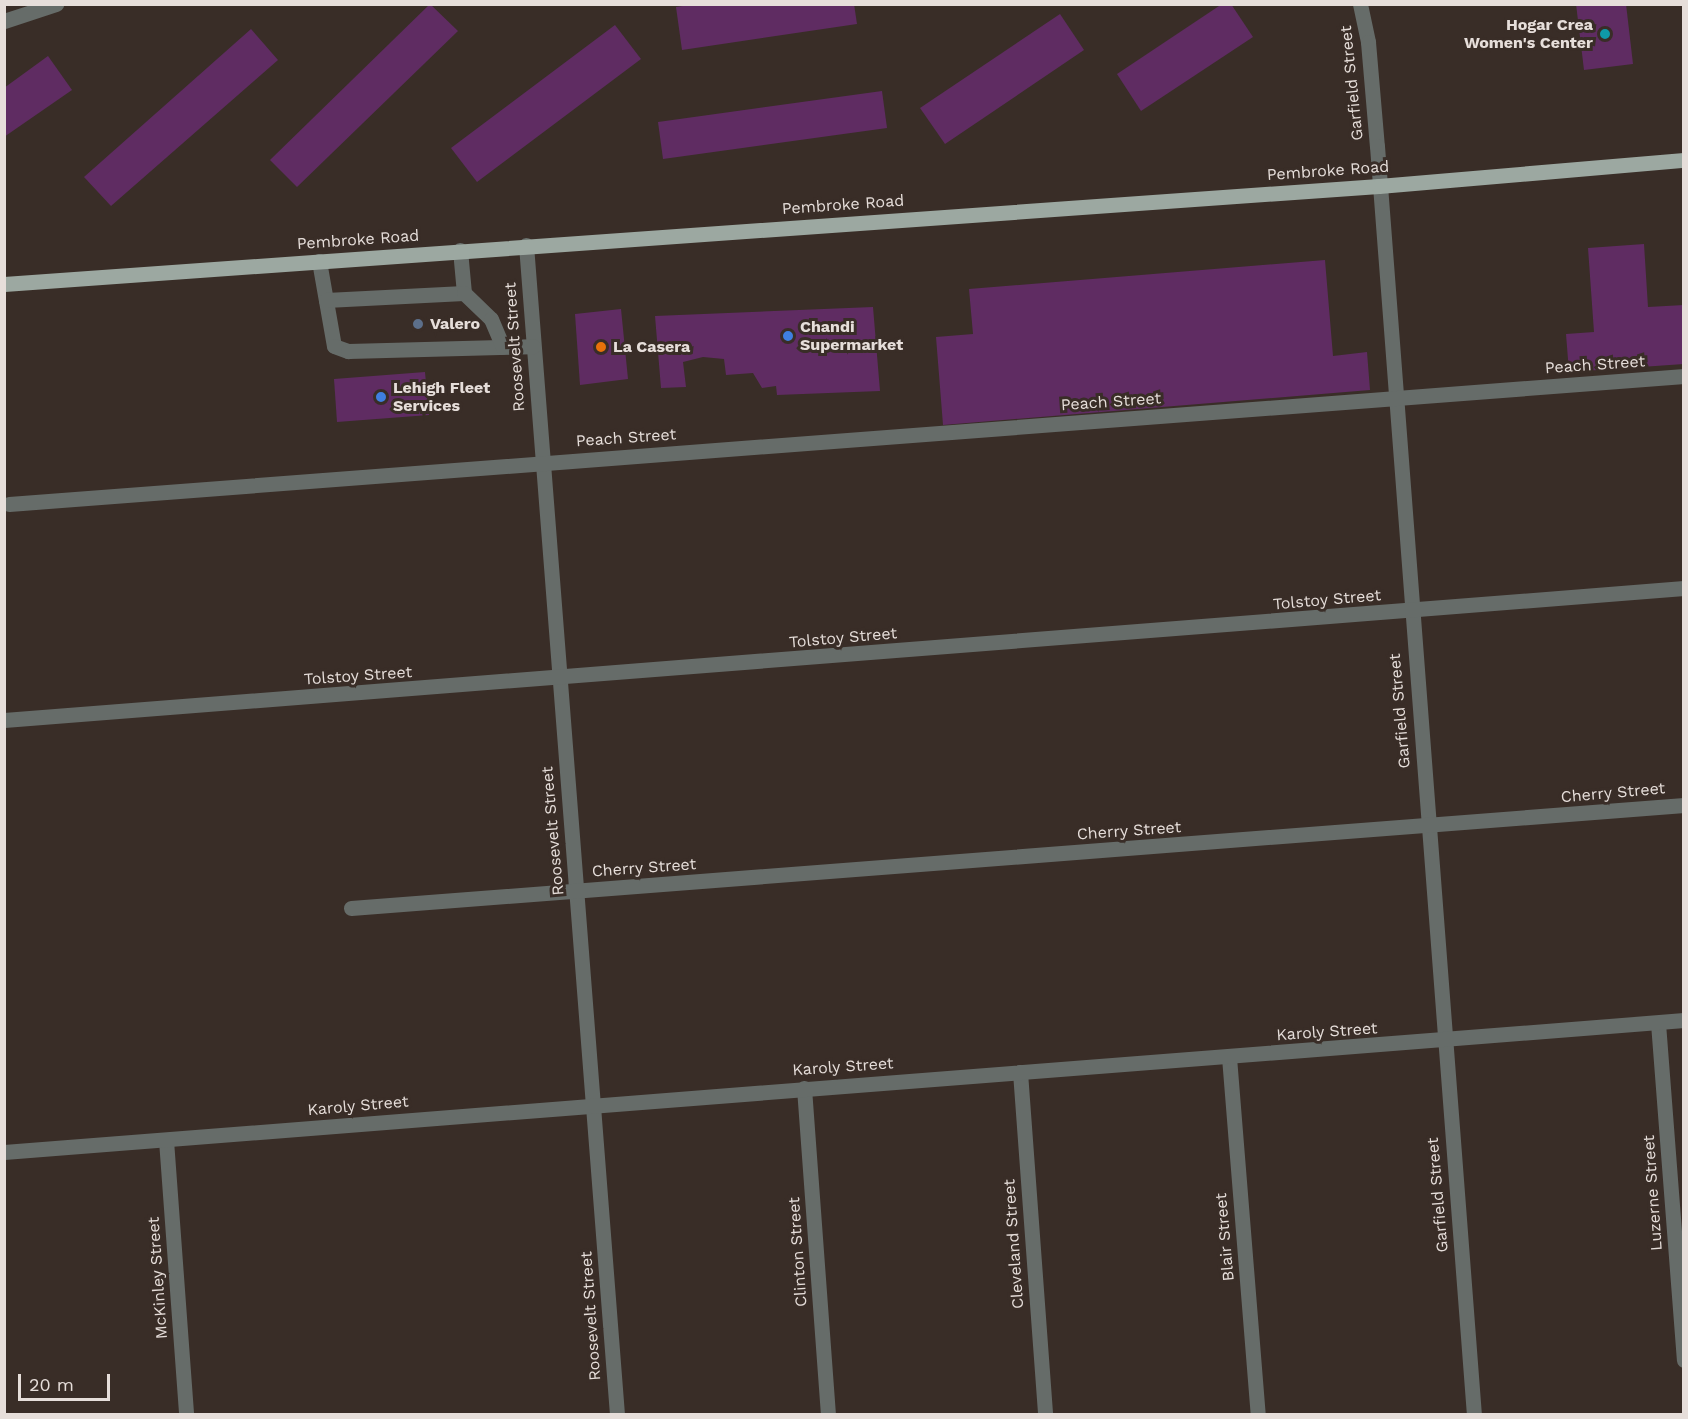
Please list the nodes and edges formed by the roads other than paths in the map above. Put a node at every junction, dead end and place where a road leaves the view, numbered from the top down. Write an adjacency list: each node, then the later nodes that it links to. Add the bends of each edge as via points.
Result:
1 (56, 4): 3 (street)
2 (1360, 4): 5 (street, Garfield Street, via 1368,42)
3 (4, 21)
4 (1683, 160): 5 (main road, Pembroke Road)
5 (1379, 186): 6 (main road, Pembroke Road); 15 (street, Garfield Street)
6 (526, 245): 7 (main road, Pembroke Road); 12 (street, Roosevelt Street)
7 (460, 250): 8 (main road, Pembroke Road); 10 (street)
8 (319, 261): 9 (main road, Pembroke Road); 11 (street)
9 (4, 284)
10 (464, 293): 11 (street); 13 (street, via 491,319)
11 (326, 300): 13 (street, via 334,346 348,351)
12 (533, 346): 13 (street); 16 (street, Roosevelt Street)
13 (502, 347)
14 (1683, 376): 15 (street, Peach Street)
15 (1394, 399): 16 (street, Peach Street); 19 (street, Garfield Street)
16 (541, 463): 17 (street, Peach Street); 20 (street, Roosevelt Street)
17 (9, 504)
18 (1683, 588): 19 (street, Tolstoy Street)
19 (1410, 611): 20 (street, Tolstoy Street); 23 (street, Garfield Street)
20 (557, 679): 21 (street, Tolstoy Street); 24 (street, Roosevelt Street)
21 (4, 720)
22 (1683, 805): 23 (street, Cherry Street)
23 (1428, 827): 24 (street, Cherry Street); 28 (street, Garfield Street)
24 (576, 891): 25 (street, Cherry Street); 32 (street, Roosevelt Street)
25 (351, 908)
26 (1683, 1020): 27 (street, Karoly Street)
27 (1658, 1023): 28 (street, Karoly Street); 35 (street, Luzerne Street)
28 (1444, 1041): 29 (street, Karoly Street); 41 (street, Garfield Street)
29 (1229, 1057): 30 (street, Karoly Street); 40 (street, Blair Street)
30 (1020, 1072): 31 (street, Karoly Street); 39 (street, Cleveland Street)
31 (804, 1088): 32 (street, Karoly Street); 38 (street, Clinton Street)
32 (594, 1105): 33 (street, Karoly Street); 37 (street, Roosevelt Street)
33 (166, 1140): 34 (street, Karoly Street); 36 (street, McKinley Street)
34 (4, 1152)
35 (1683, 1360)
36 (186, 1414)
37 (617, 1414)
38 (828, 1414)
39 (1045, 1414)
40 (1257, 1414)
41 (1474, 1414)

